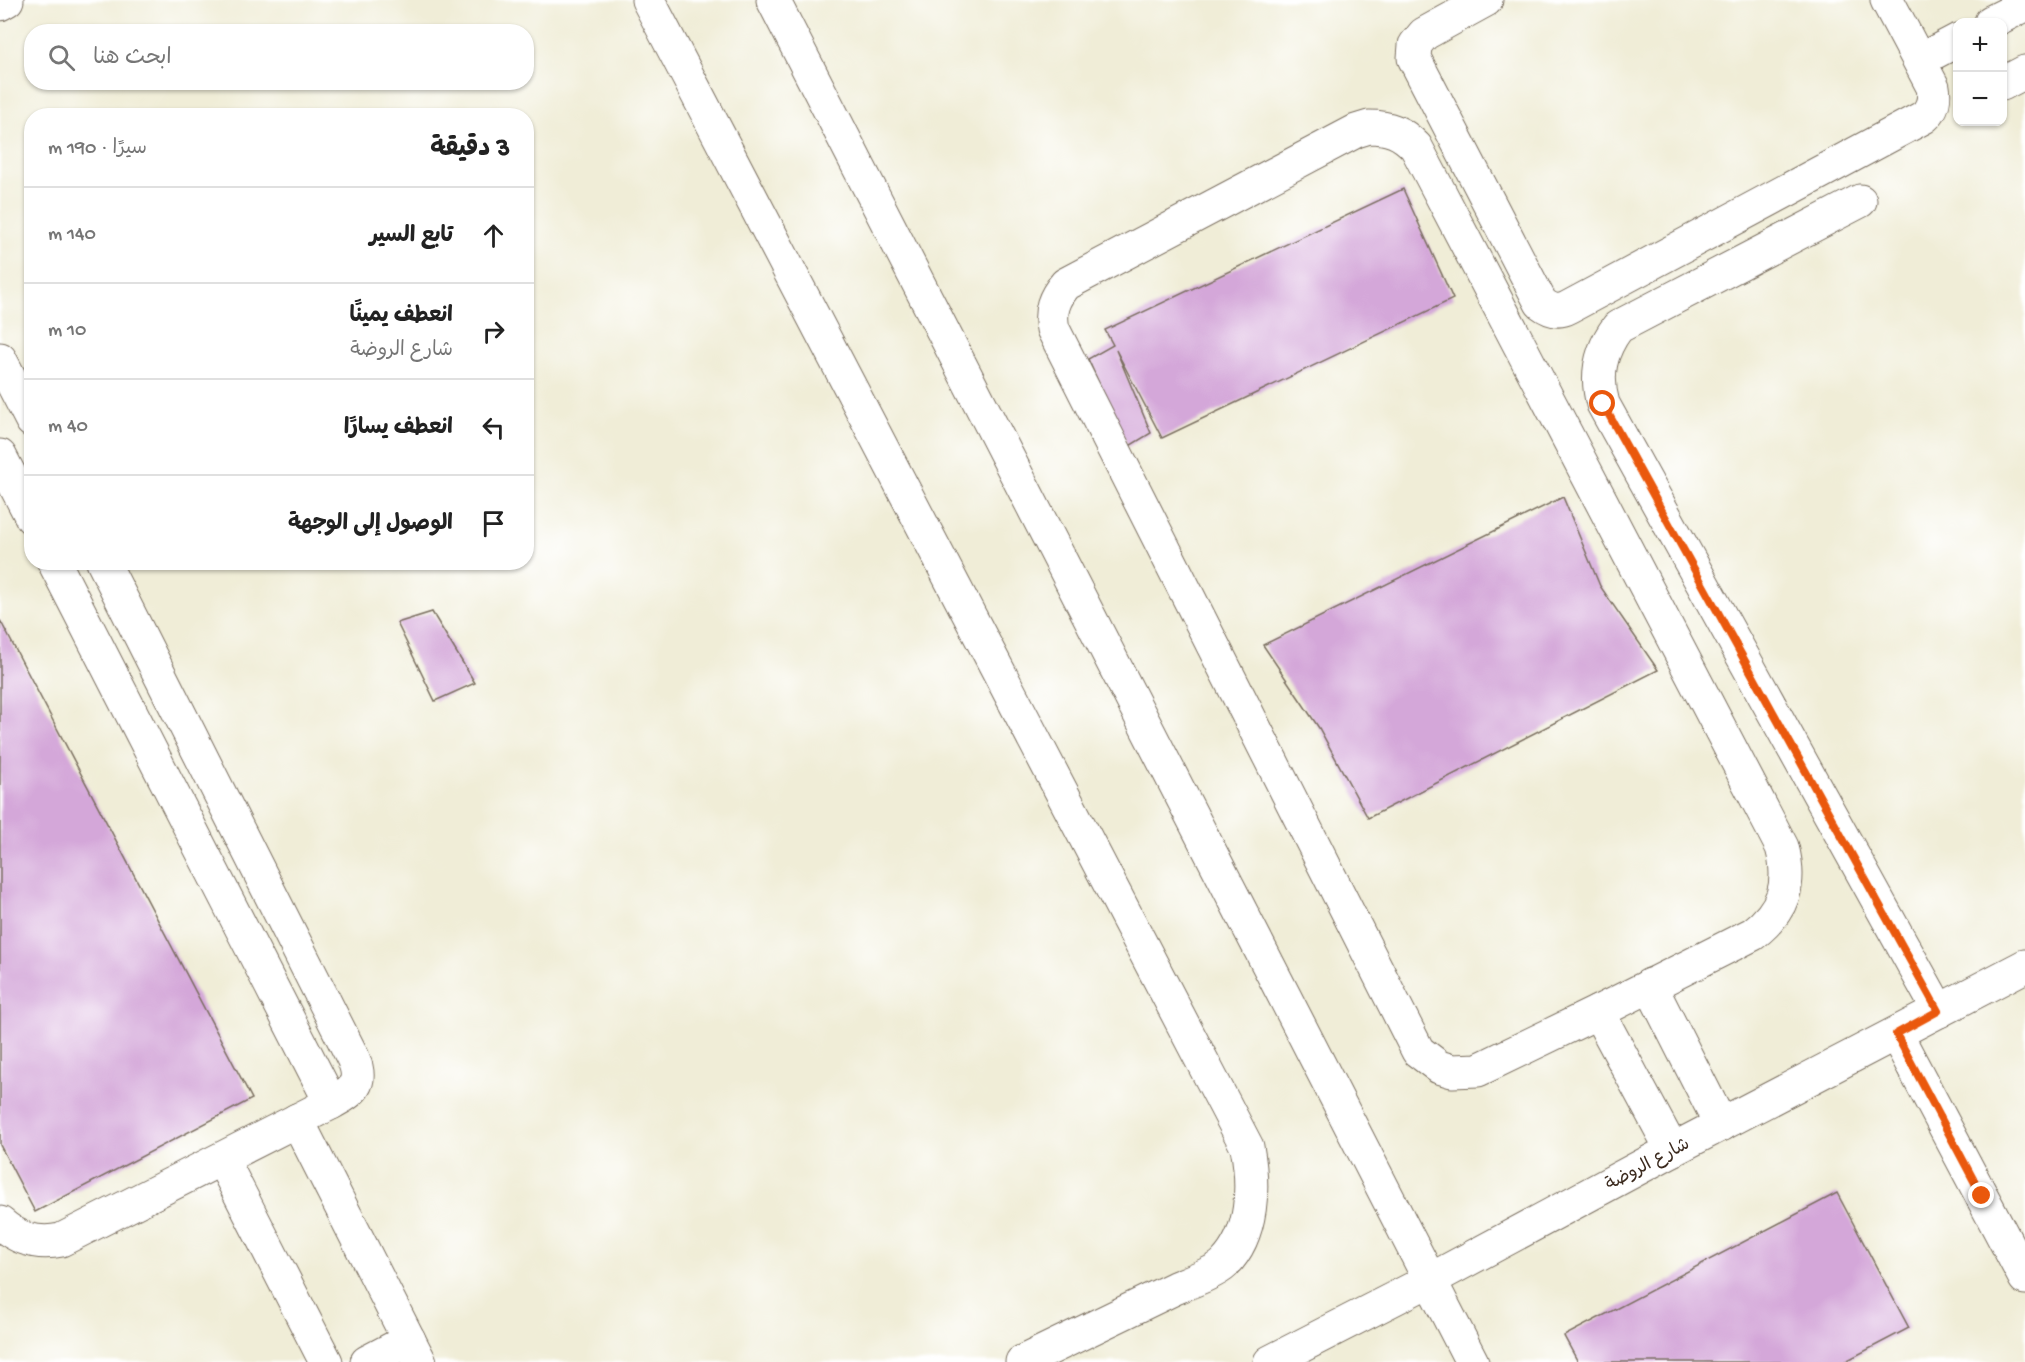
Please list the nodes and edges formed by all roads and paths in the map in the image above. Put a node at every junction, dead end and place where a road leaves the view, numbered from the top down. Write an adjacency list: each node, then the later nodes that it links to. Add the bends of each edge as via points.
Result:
1 (7, 0): 6 (street)
2 (648, 0): 37 (street, via 1246,1147 1251,1170 1249,1213 1243,1232 1223,1265)
3 (773, 0): 33 (street)
4 (1486, 0): 13 (street, via 1424,34 1415,45 1414,58 1541,303 1554,310 1569,307)
5 (1887, 0): 10 (street)
6 (0, 4)
7 (2025, 5): 8 (street)
8 (1999, 18)
9 (1953, 43): 10 (street)
10 (1920, 60): 13 (street)
11 (2025, 72): 12 (street)
12 (2007, 81)
13 (1943, 110)
14 (1860, 201): 23 (street, via 1618,327 1599,365 1599,392 1608,415)
15 (0, 359): 16 (street)
16 (24, 406)
17 (0, 456): 18 (street)
18 (24, 502)
19 (58, 570): 26 (street)
20 (107, 570): 26 (street, via 356,1064 357,1083 348,1094)
21 (2025, 966): 23 (street, شارع الروضة)
22 (1650, 985): 24 (street); 24 (street, via 1764,925 1774,914 1785,888 1782,847 1416,147 1395,130 1369,127 1356,131 1066,284 1052,308 1053,329 1418,1051 1439,1067 1478,1070); 28 (street)
23 (1938, 1011): 25 (street, شارع الروضة)
24 (1598, 1012): 29 (street)
25 (1896, 1034): 28 (street, شارع الروضة); 32 (street)
26 (331, 1103): 27 (street)
27 (297, 1120): 30 (street); 34 (street)
28 (1720, 1125): 29 (street, شارع الروضة)
29 (1671, 1150): 33 (street, شارع الروضة)
30 (222, 1158): 31 (street, via 61,1240 49,1243 24,1239); 35 (street)
31 (0, 1223)
32 (2025, 1278)
33 (1430, 1280): 38 (street, شارع الروضة); 39 (street)
34 (415, 1351): 36 (street)
35 (326, 1362)
36 (367, 1362)
37 (1022, 1362)
38 (1270, 1362)
39 (1472, 1362)

